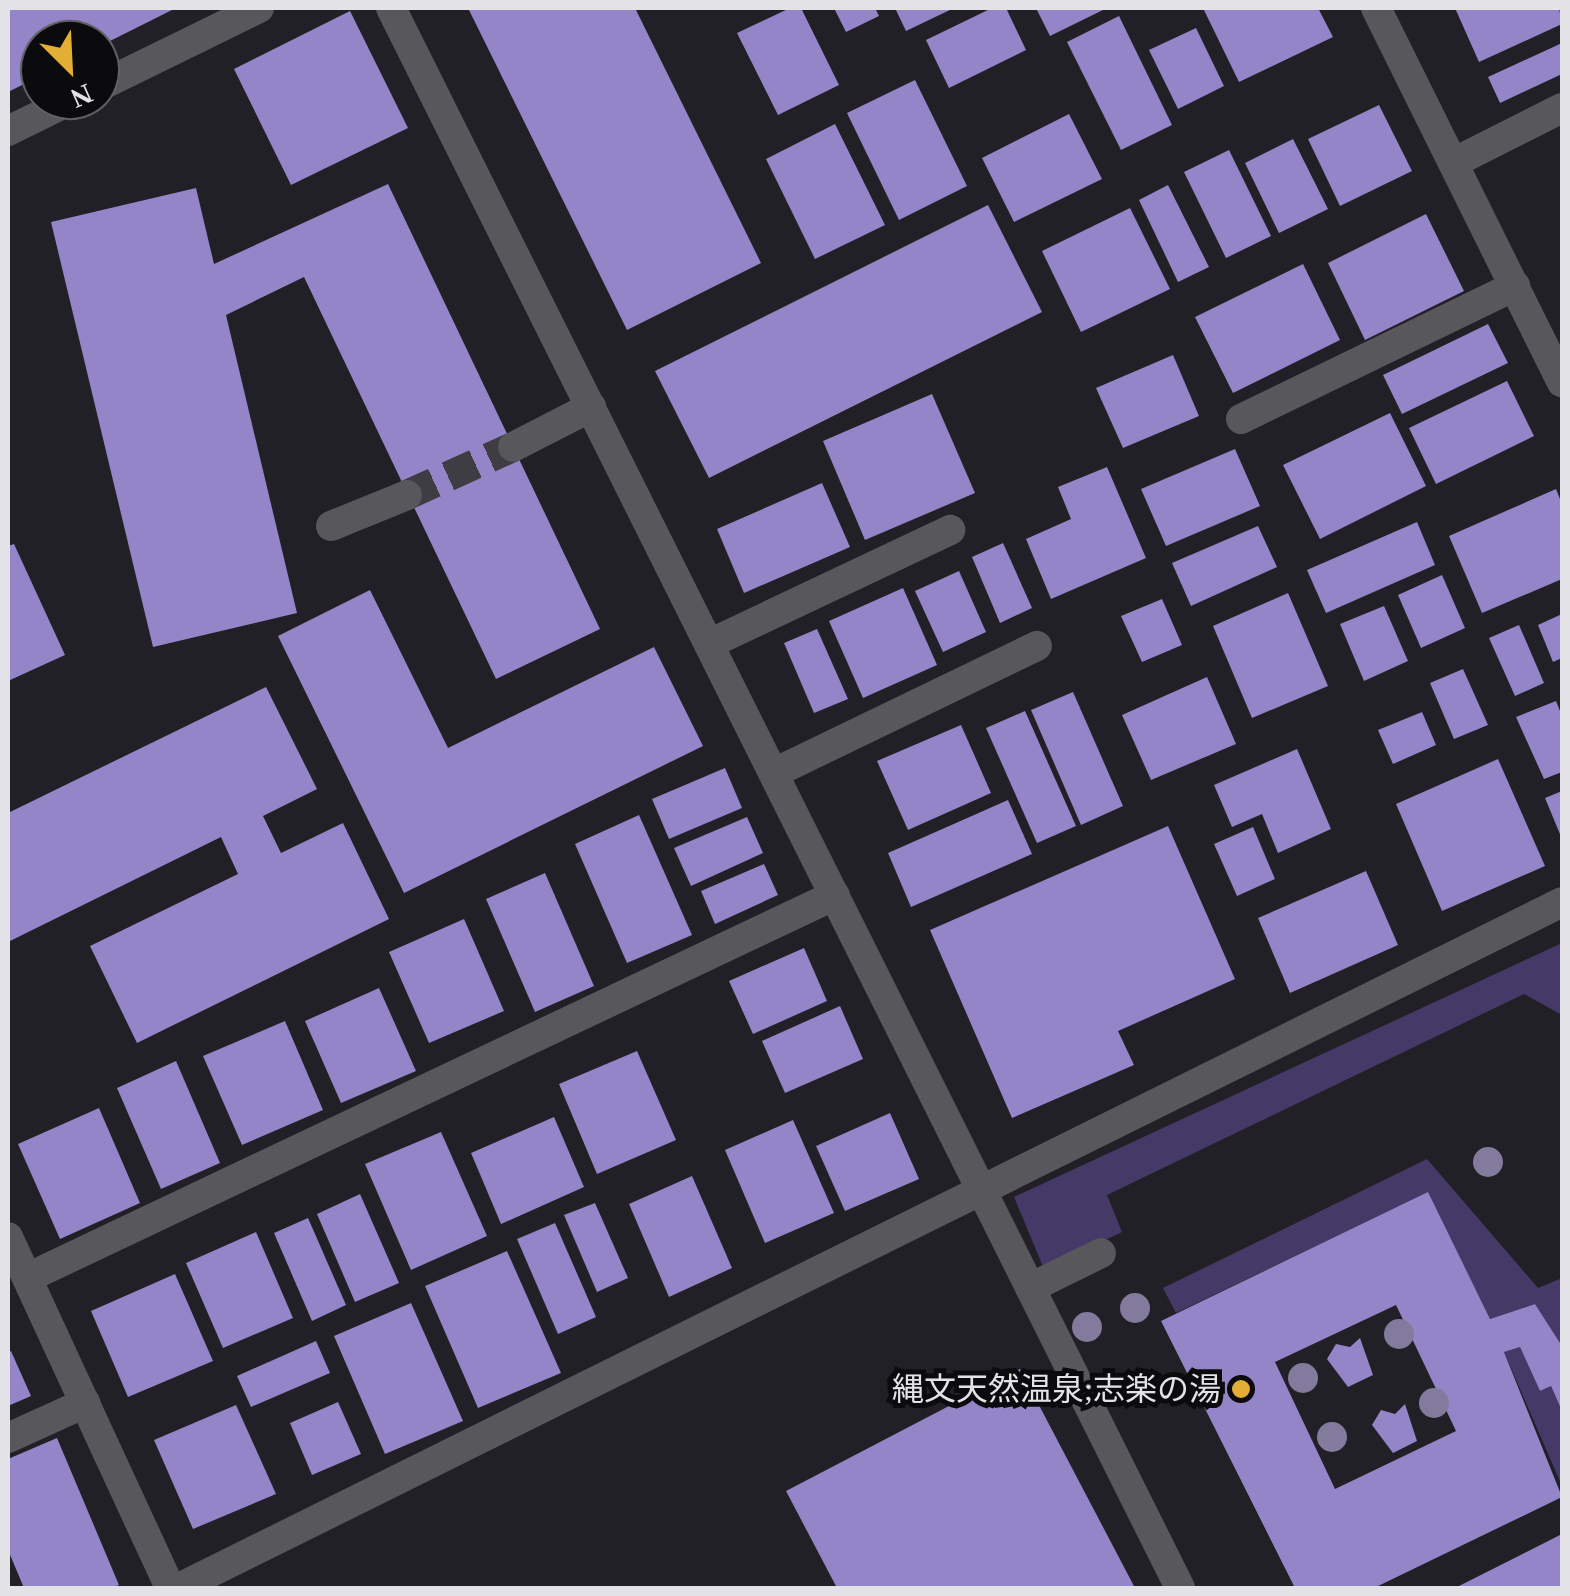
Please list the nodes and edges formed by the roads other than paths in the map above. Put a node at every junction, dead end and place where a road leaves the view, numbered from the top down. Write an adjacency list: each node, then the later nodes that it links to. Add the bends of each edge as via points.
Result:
1 (259, 8): 4 (street)
2 (391, 8): 9 (street)
3 (1376, 8): 6 (street)
4 (120, 76)
5 (1562, 108): 6 (street)
6 (1454, 163): 7 (street)
7 (1515, 286): 8 (street); 10 (street)
8 (1562, 382)
9 (591, 407): 11 (street); 15 (street)
10 (1240, 419)
11 (513, 446)
12 (408, 495): 13 (street)
13 (331, 526)
14 (950, 530): 15 (street)
15 (709, 644): 17 (street)
16 (1036, 646): 17 (street)
17 (774, 773): 18 (street)
18 (835, 895): 20 (street); 23 (street)
19 (1560, 910): 20 (street)
20 (982, 1190): 24 (street); 28 (street)
21 (8, 1237): 23 (street)
22 (1101, 1253): 24 (street)
23 (27, 1278): 25 (street)
24 (1030, 1288): 29 (street)
25 (85, 1403): 26 (street); 27 (street)
26 (8, 1438)
27 (170, 1588)
28 (179, 1588)
29 (1180, 1588)

